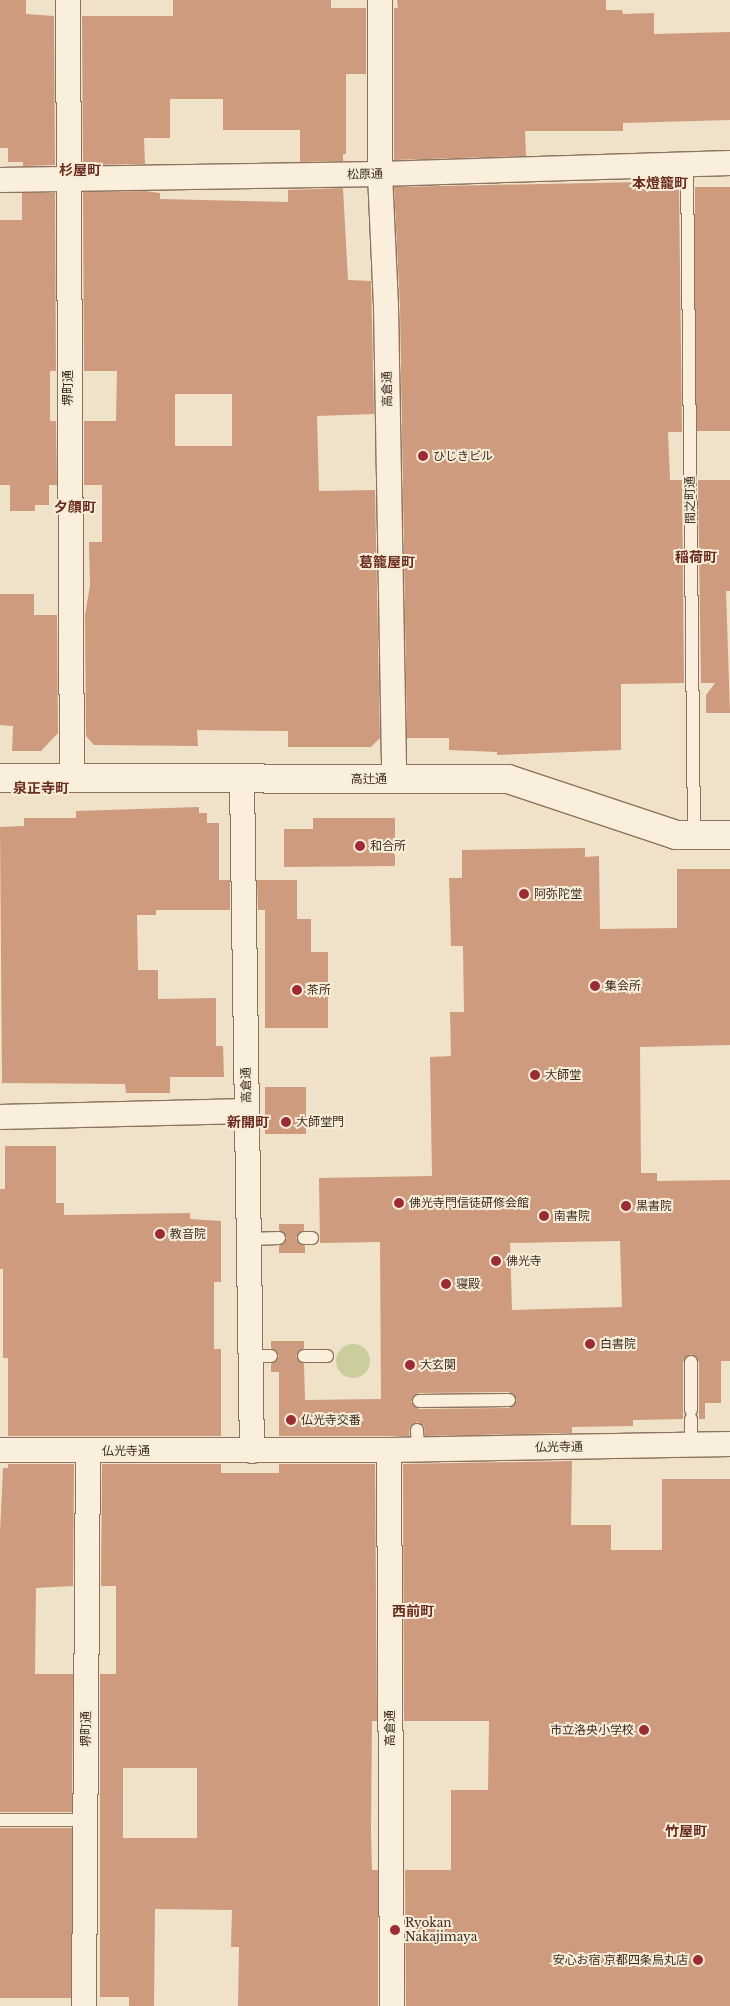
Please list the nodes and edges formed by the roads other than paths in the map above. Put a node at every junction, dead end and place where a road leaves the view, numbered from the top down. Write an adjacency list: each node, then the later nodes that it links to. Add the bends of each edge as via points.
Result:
1 (68, 0): 6 (street, 堺町通)
2 (380, 0): 5 (street, 高倉通)
3 (730, 163): 4 (street, 松原通)
4 (687, 165): 5 (street, 松原通); 12 (lane, 間之町通)
5 (380, 174): 6 (street, 松原通); 11 (street, 高倉通, via 386,306)
6 (67, 179): 7 (street, 松原通); 8 (street, 堺町通)
7 (0, 180)
8 (72, 777): 9 (street, 高辻通); 10 (street, 高辻通)
9 (0, 778)
10 (242, 779): 11 (street, 高辻通); 14 (street, 高倉通)
11 (394, 779): 12 (street, 高辻通, via 508,779 676,835)
12 (694, 835): 13 (street, 高辻通)
13 (730, 835)
14 (246, 1111): 15 (street); 17 (street, 高倉通)
15 (0, 1117)
16 (279, 1238): 17 (lane)
17 (248, 1239): 28 (street, 高倉通, via 261,1356)
18 (304, 1356): 19 (lane)
19 (326, 1356)
20 (691, 1362): 24 (lane)
21 (420, 1399): 22 (lane)
22 (509, 1400)
23 (730, 1444): 24 (street, 仏光寺通)
24 (691, 1445): 26 (street, 仏光寺通, via 417,1440)
25 (0, 1450): 27 (street, 仏光寺通)
26 (389, 1450): 28 (street, 仏光寺通); 32 (street, 高倉通)
27 (88, 1451): 28 (street, 仏光寺通); 30 (street, 堺町通)
28 (252, 1451)
29 (0, 1820): 30 (lane)
30 (86, 1820): 31 (street, 堺町通)
31 (84, 2006)
32 (392, 2006)

